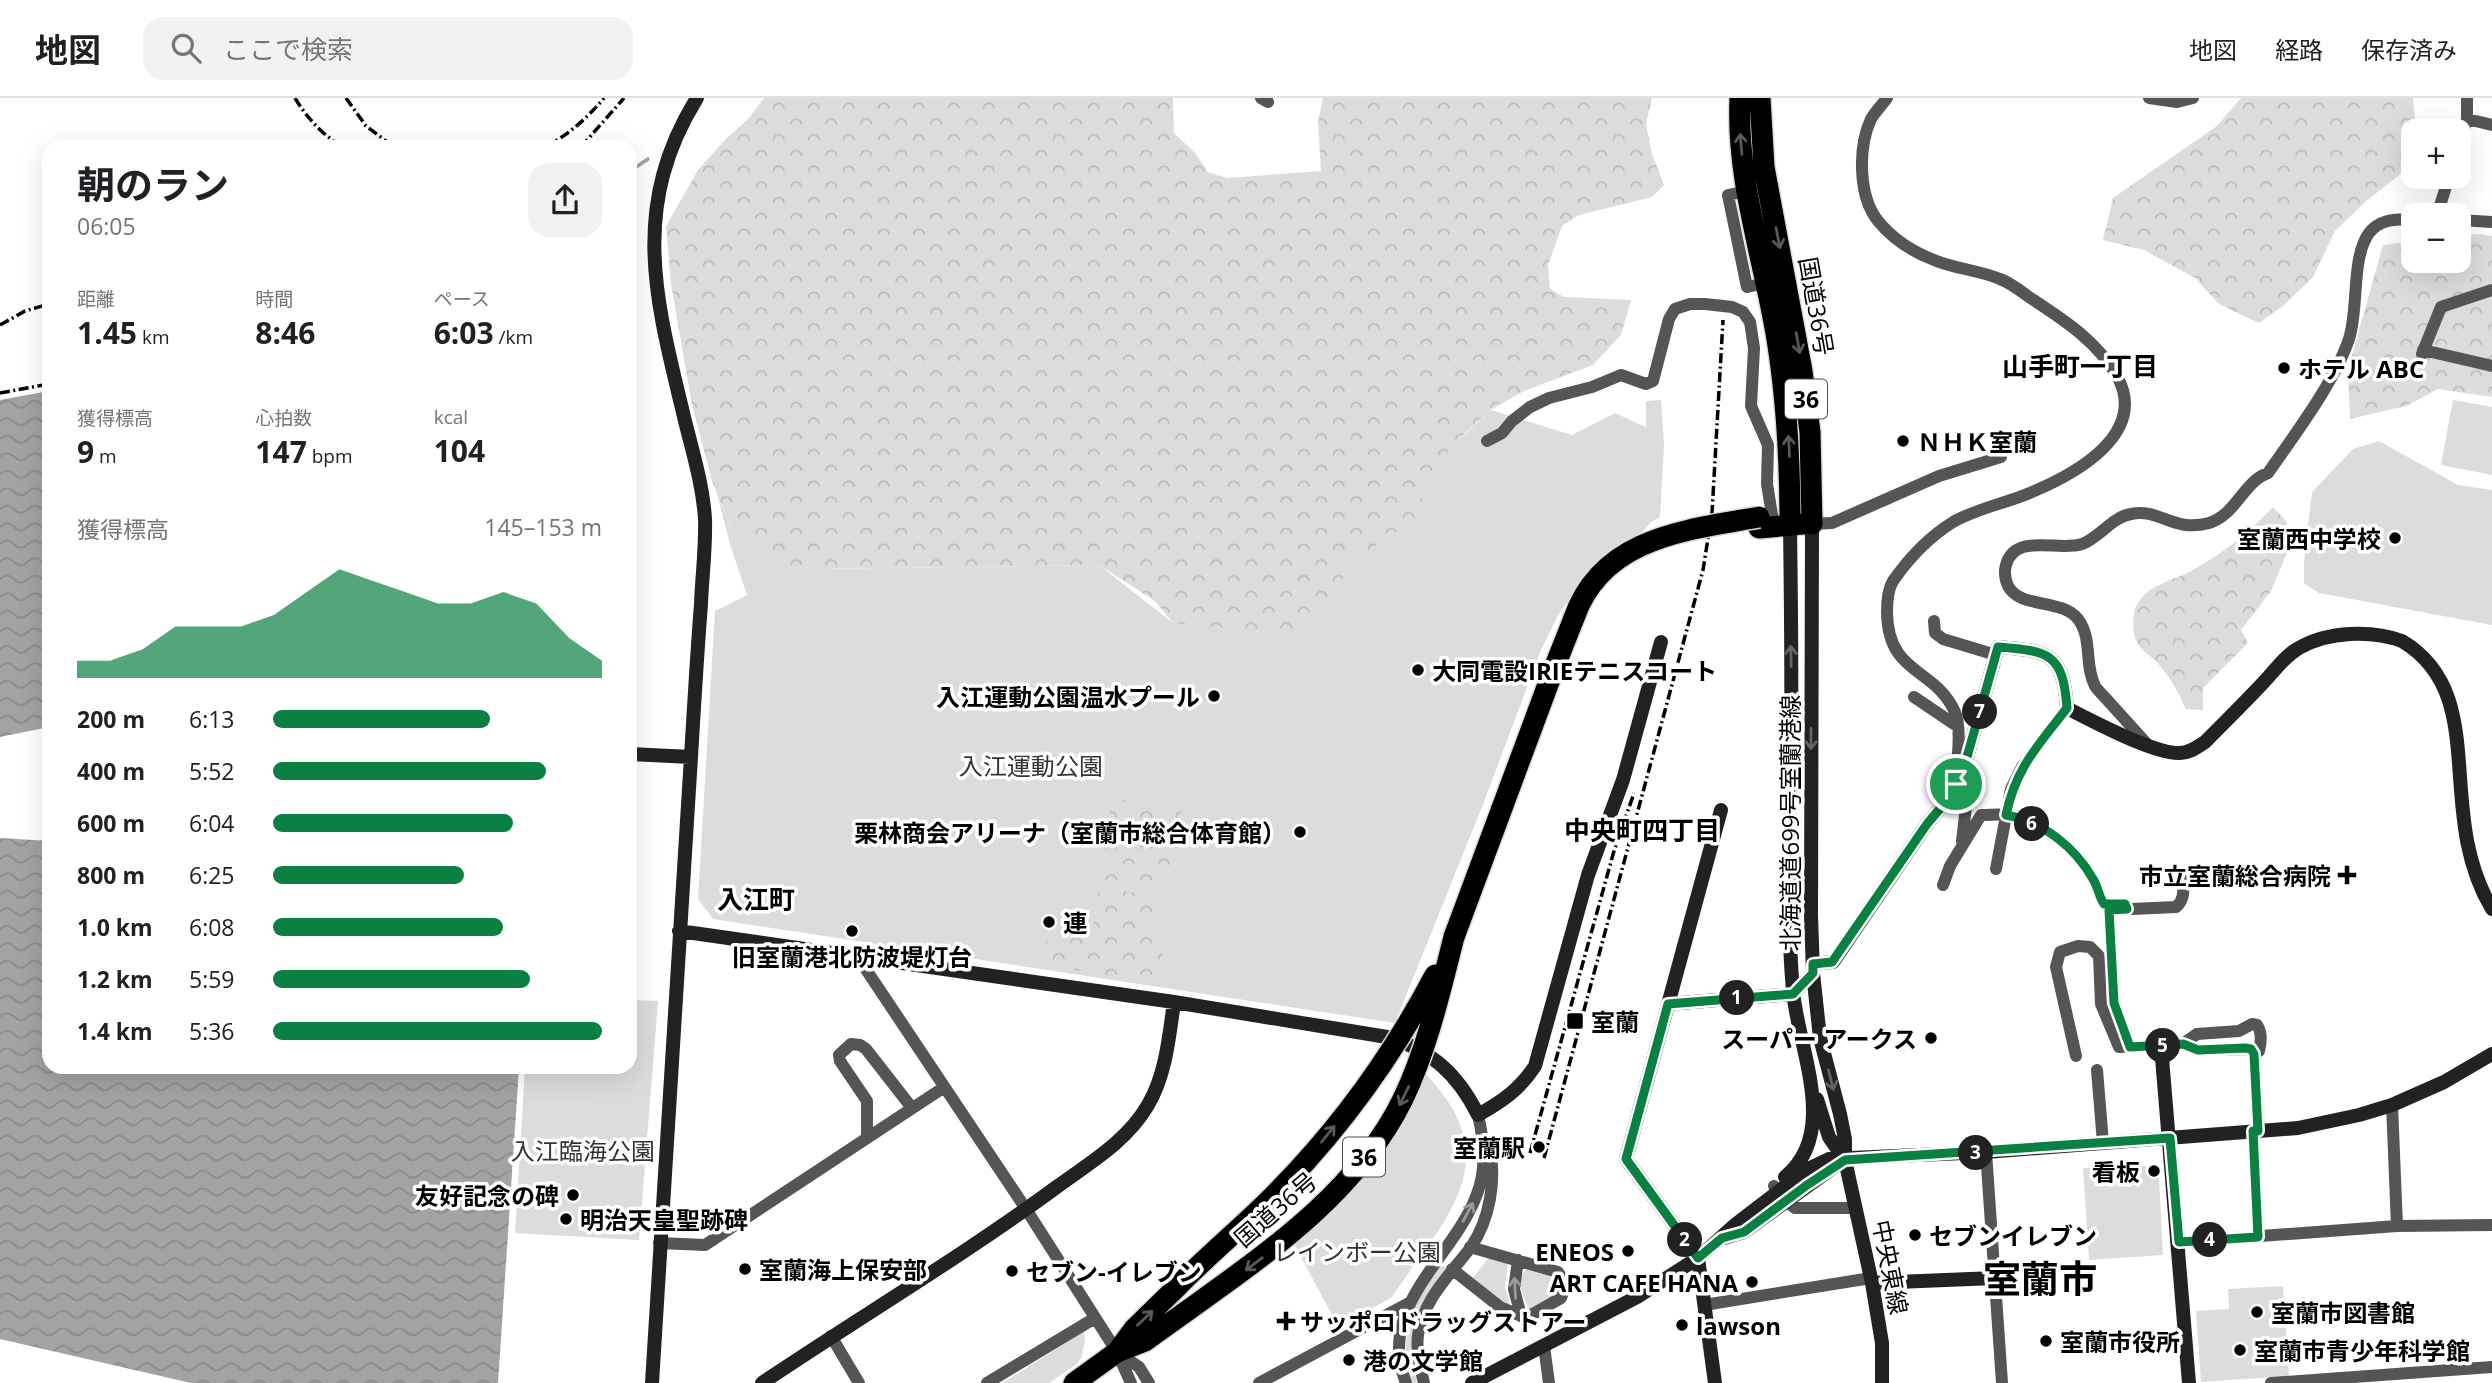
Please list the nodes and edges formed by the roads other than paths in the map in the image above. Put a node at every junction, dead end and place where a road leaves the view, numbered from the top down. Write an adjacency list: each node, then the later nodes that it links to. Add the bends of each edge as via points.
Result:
1 (697, 98): 29 (street, via 669,156 654,241 659,309 705,519)
2 (1740, 98): 18 (highway, 国道36号 / 36, one-way to 2, via 1787,422 1777,339 1747,191)
3 (1759, 98): 19 (highway, 国道36号 / 36, one-way to 19, via 1764,167 1810,432)
4 (1887, 98): 26 (street, via 1871,119 1862,151 1863,185 1877,219 1900,242 1934,260 2002,279 2082,332 2118,377 2125,407 2121,426 2106,448 2066,477 1953,522 1915,552 1891,585 1887,628 1894,649 1943,691)
5 (2149, 98): 6 (street, via 2177,102)
6 (2193, 98)
7 (2467, 98): 8 (street)
8 (2467, 119)
9 (2471, 120): 10 (street)
10 (2492, 125)
11 (2401, 219): 27 (street, via 2386,220 2368,234 2361,252 2349,338 2339,363 2268,473 2256,478 2222,517 2190,526 2151,514 2130,514 2084,543 2069,548 2034,545 2020,548 2009,558 2005,576 2008,588 2018,597 2060,607 2078,619 2088,642 2095,686)
12 (2471, 221): 13 (street)
13 (2492, 222)
14 (2492, 290): 15 (street, via 2441,307 2422,352)
15 (2492, 366)
16 (1487, 441): 18 (street, via 1549,398 1621,375 1646,384 1653,380 1675,309 1690,304 1732,307 1750,322 1754,348 1751,406 1768,445 1767,484)
17 (2001, 457): 19 (street, via 1939,476 1832,523)
18 (1774, 521): 19 (highway); 42 (highway, 国道36号 / 36, bridge, via 1681,531 1639,545 1610,566 1580,601); 45 (street, 北海道道699号室蘭港線, one-way to 18, via 1792,708)
19 (1812, 524): 44 (street, 北海道道699号室蘭港線, one-way to 44)
20 (1938, 625): 22 (street, via 1935,633 1943,639)
21 (1661, 642): 59 (street, via 1623,780 1588,875 1535,1066 1525,1083)
22 (1996, 655): 25 (street, via 1998,647 2033,650 2054,661 2065,680); 30 (street)
23 (2441, 657): 27 (street, via 2376,634 2334,636 2299,647 2197,748 2181,754)
24 (1914, 696): 26 (street)
25 (2067, 708): 27 (street); 34 (street, via 2022,767)
26 (1957, 726): 31 (street)
27 (2148, 746)
28 (637, 754): 29 (street)
29 (691, 757): 41 (street)
30 (1967, 757): 31 (street); 35 (street, via 1970,773)
31 (1956, 784): 44 (street, via 1832,962)
32 (2478, 804): 40 (street, via 2479,881)
33 (1721, 810): 47 (street)
34 (2006, 815): 35 (street, via 1981,815); 36 (street); 39 (street, via 2059,837 2093,878 2104,904 2125,904)
35 (1961, 845): 38 (street)
36 (1996, 869)
37 (2245, 873): 39 (street, via 2183,875 2183,896 2176,907)
38 (1943, 885)
39 (2127, 909): 50 (street, via 2109,910 2114,1003)
40 (2492, 909)
41 (679, 931): 43 (street); 75 (street)
42 (1454, 937): 88 (highway, 国道36号 / 36, one-way to 42, bridge, via 1134,1329 1262,1207 1348,1111 1393,1051); 88 (highway, 国道36号 / 36, one-way to 88, bridge, via 1420,1059 1401,1103 1335,1192 1256,1263 1145,1341)
43 (857, 956): 46 (street); 55 (street)
44 (1813, 969): 45 (street); 65 (street, 北海道道699号室蘭港線, one-way to 65, via 1820,1038 1840,1114)
45 (1793, 994): 47 (street); 56 (street, 北海道道699号室蘭港線)
46 (1174, 1002): 59 (street, via 1411,1044 1446,1069 1468,1093); 68 (street, via 1164,1062 1149,1104 1122,1140)
47 (1668, 1004): 77 (street, via 1626,1159)
48 (2183, 1044): 49 (street); 51 (street, via 2198,1050 2245,1048); 51 (street, via 2197,1034 2239,1031 2252,1024 2260,1029 2259,1051)
49 (2161, 1046): 50 (street); 62 (street)
50 (2130, 1047): 53 (street, via 2119,1047 2101,1003 2099,956 2090,947 2078,946 2060,952 2056,967)
51 (2254, 1054): 60 (street)
52 (2492, 1054): 57 (street)
53 (2076, 1056)
54 (2097, 1070): 63 (street)
55 (943, 1088): 58 (street); 68 (street)
56 (1812, 1093): 65 (street, 北海道道699号室蘭港線, via 1819,1100 1829,1137); 66 (street, 北海道道699号室蘭港線, via 1814,1124 1805,1153)
57 (2392, 1105): 60 (street, via 2298,1128); 71 (street)
58 (912, 1108): 61 (street); 61 (street, via 866,1049 851,1044 839,1061 867,1101)
59 (1478, 1115): 76 (street, via 1488,1137 1492,1180 1484,1220); 82 (street, one-way to 59, via 1477,1194 1484,1163)
60 (2256, 1131): 62 (street); 73 (street)
61 (867, 1138): 75 (street, via 705,1245)
62 (2170, 1138): 63 (street); 74 (street)
63 (2103, 1143): 64 (street)
64 (1986, 1152): 65 (street); 80 (street)
65 (1845, 1160): 66 (street, 北海道道699号室蘭港線); 67 (street, 中央東線)
66 (1780, 1193): 67 (street, via 1795,1208); 77 (street, 北海道道699号室蘭港線, via 1733,1219 1722,1238)
67 (1856, 1208): 81 (street, 中央東線)
68 (1026, 1209): 85 (street); 86 (street)
69 (2492, 1216): 72 (street)
70 (2492, 1225): 72 (street)
71 (2397, 1226): 72 (street); 73 (street)
72 (2450, 1226)
73 (2258, 1237): 74 (street)
74 (2179, 1242): 107 (street)
75 (659, 1243): 92 (street)
76 (1470, 1247): 78 (street); 79 (street)
77 (1698, 1258): 83 (street); 87 (street, 北海道道699号室蘭港線, via 1637,1297)
78 (1518, 1261): 84 (street, one-way to 78, via 1514,1289); 84 (street, via 1558,1272 1565,1287 1556,1302)
79 (1452, 1269): 84 (street, via 1500,1307); 101 (street, via 1429,1303 1418,1333)
80 (1995, 1278): 81 (street); 106 (street)
81 (1872, 1281): 83 (street); 105 (street, 中央東線, via 1882,1343)
82 (1409, 1303): 99 (street); 100 (street, via 1399,1359)
83 (1704, 1305): 104 (street)
84 (1521, 1316)
85 (1095, 1318): 88 (street); 95 (street)
86 (831, 1336): 93 (street); 94 (street)
87 (1544, 1346): 102 (street, 北海道道699号室蘭港線); 103 (street)
88 (1117, 1352): 96 (highway, 国道36号 / 36); 97 (street); 98 (street, via 1139,1367)
89 (2492, 1367): 90 (street)
90 (2465, 1376): 91 (street)
91 (2375, 1380): 109 (street)
92 (652, 1383)
93 (762, 1383)
94 (859, 1383)
95 (987, 1383)
96 (1074, 1383)
97 (1131, 1383)
98 (1149, 1383)
99 (1259, 1383)
100 (1406, 1383)
101 (1424, 1383)
102 (1472, 1383)
103 (1549, 1383)
104 (1715, 1383)
105 (1882, 1383)
106 (2002, 1383)
107 (2189, 1383)
108 (2272, 1383): 109 (street)
109 (2281, 1383)

